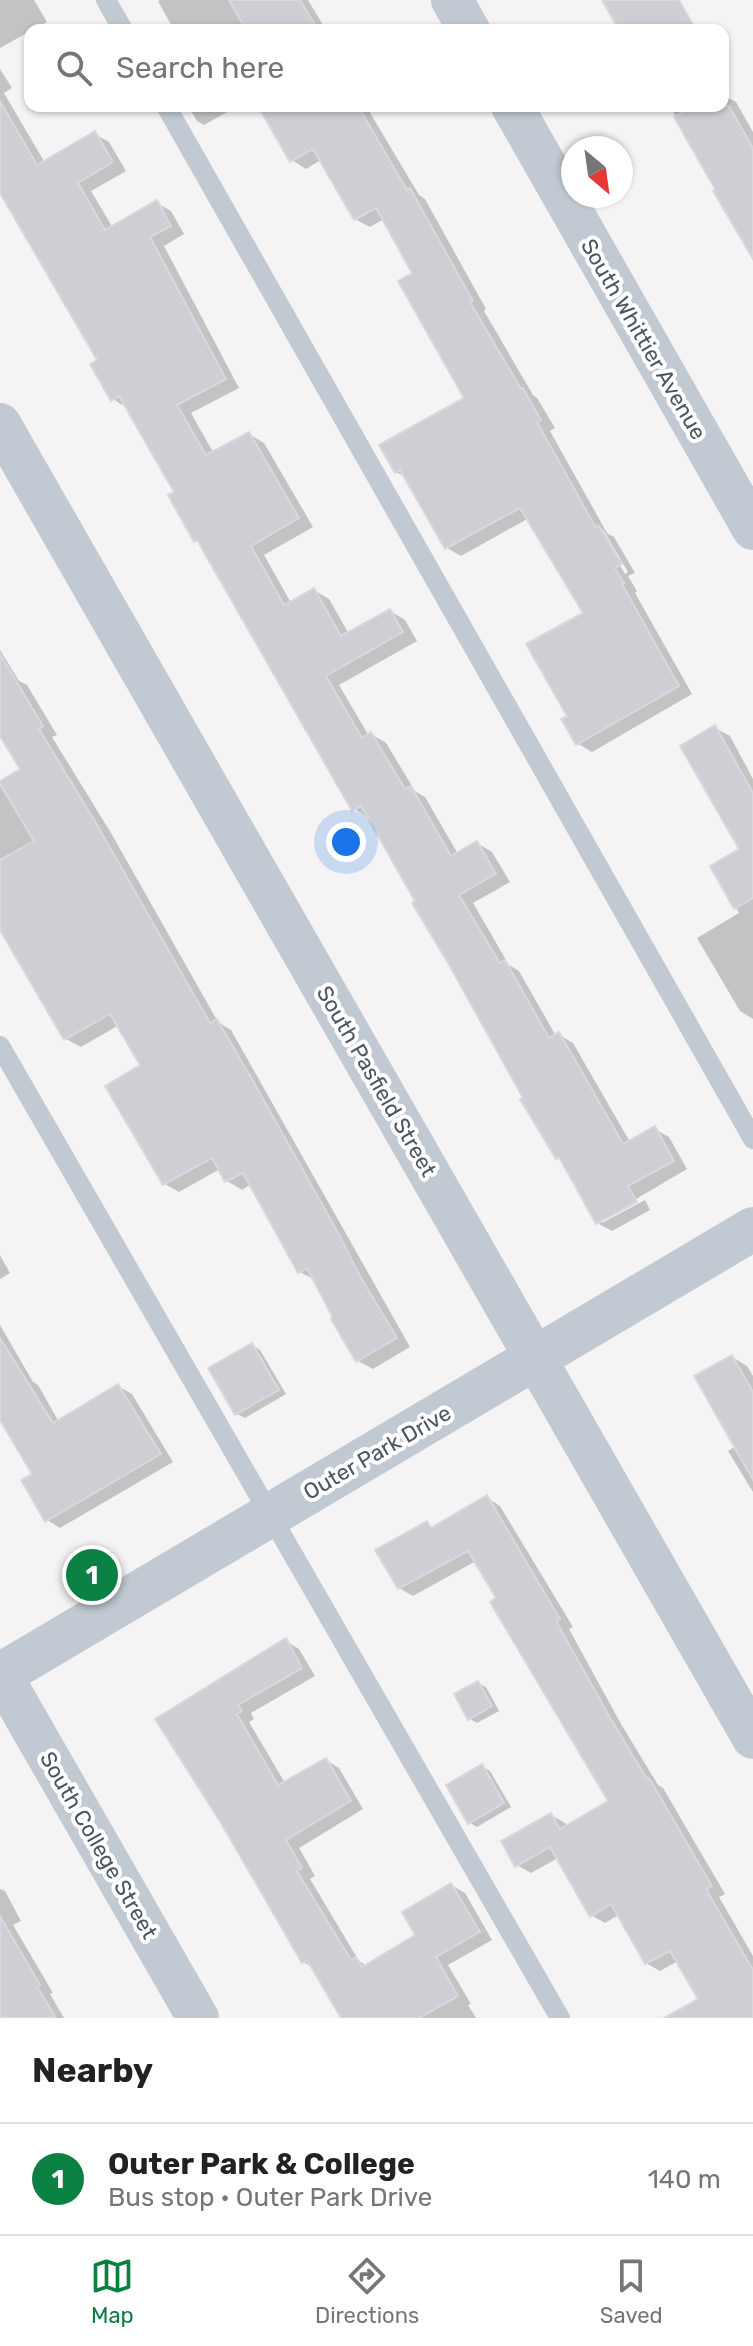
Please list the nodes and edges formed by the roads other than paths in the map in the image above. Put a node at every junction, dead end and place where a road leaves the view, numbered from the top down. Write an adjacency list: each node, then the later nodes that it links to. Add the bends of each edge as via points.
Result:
1 (106, 0): 3 (lane)
2 (452, 0): 4 (street)
3 (120, 24)
4 (466, 24)
5 (169, 112): 10 (lane)
6 (515, 112): 8 (street, South Whittier Avenue)
7 (0, 424): 12 (street, South Pasfield Street)
8 (753, 529)
9 (0, 1046): 13 (lane)
10 (753, 1139)
11 (753, 1229): 12 (street, Outer Park Drive)
12 (536, 1359): 13 (street, Outer Park Drive); 15 (street, South Pasfield Street)
13 (270, 1515): 14 (street, Outer Park Drive); 17 (lane)
14 (0, 1674): 16 (street, South College Street)
15 (753, 1738)
16 (198, 2018)
17 (560, 2018)

